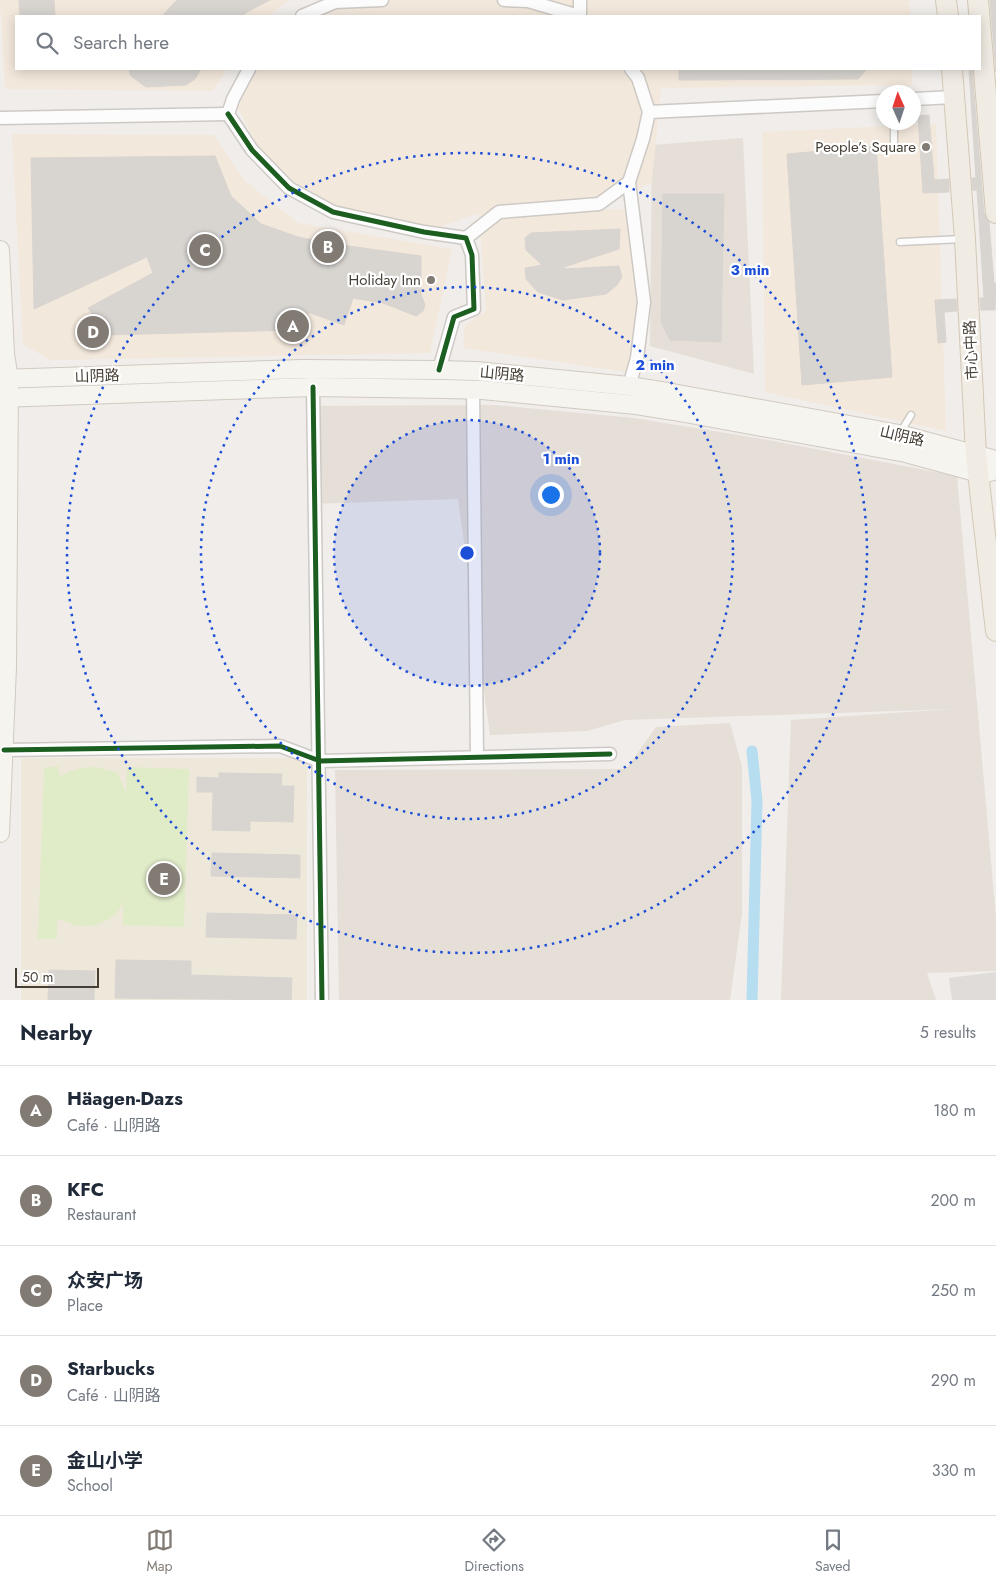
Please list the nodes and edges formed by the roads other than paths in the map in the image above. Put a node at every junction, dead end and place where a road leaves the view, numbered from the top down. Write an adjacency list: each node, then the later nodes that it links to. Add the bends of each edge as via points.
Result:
1 (382, 0): 6 (street, via 335,2)
2 (504, 0): 7 (street, via 528,1)
3 (580, 0): 8 (street)
4 (946, 0): 9 (main road)
5 (978, 0): 10 (main road)
6 (304, 15)
7 (576, 15)
8 (579, 15)
9 (948, 15)
10 (980, 15)
11 (981, 19): 15 (main road)
12 (248, 70): 20 (street)
13 (632, 70): 19 (street, via 638,78)
14 (952, 70): 16 (main road, 市心中路)
15 (991, 81): 25 (main road)
16 (954, 97): 17 (street); 27 (main road, 市心中路)
17 (921, 99)
18 (876, 101): 19 (street)
19 (649, 112): 24 (street)
20 (228, 114): 21 (street); 26 (street, via 252,150 289,188 333,212)
21 (0, 118)
22 (894, 130): 23 (lane)
23 (894, 142)
24 (629, 182): 26 (street, via 599,204 499,212); 32 (street, via 644,302 638,358)
25 (996, 213)
26 (466, 238): 30 (street, via 472,255 474,309 454,317)
27 (966, 239): 28 (lane); 39 (main road, 市心中路)
28 (900, 242)
29 (0, 250): 31 (main road)
30 (439, 370): 31 (main road, 山阴路, via 302,369); 32 (main road, 山阴路)
31 (4, 379): 35 (main road)
32 (629, 386): 37 (main road, 山阴路)
33 (313, 387): 34 (main road, 山阴路); 35 (main road, 山阴路); 44 (street)
34 (473, 390): 39 (main road, 山阴路, via 636,405); 43 (street)
35 (4, 398): 41 (main road, via 7,667)
36 (911, 415): 37 (lane)
37 (899, 434): 39 (main road, 山阴路)
38 (996, 460): 39 (main road, 山阴路)
39 (983, 466): 40 (main road, 市心中路)
40 (996, 631)
41 (4, 750): 44 (street, via 280,746); 45 (main road)
42 (610, 754): 43 (street)
43 (477, 757): 44 (street)
44 (320, 761): 46 (street)
45 (0, 833)
46 (322, 1000)

